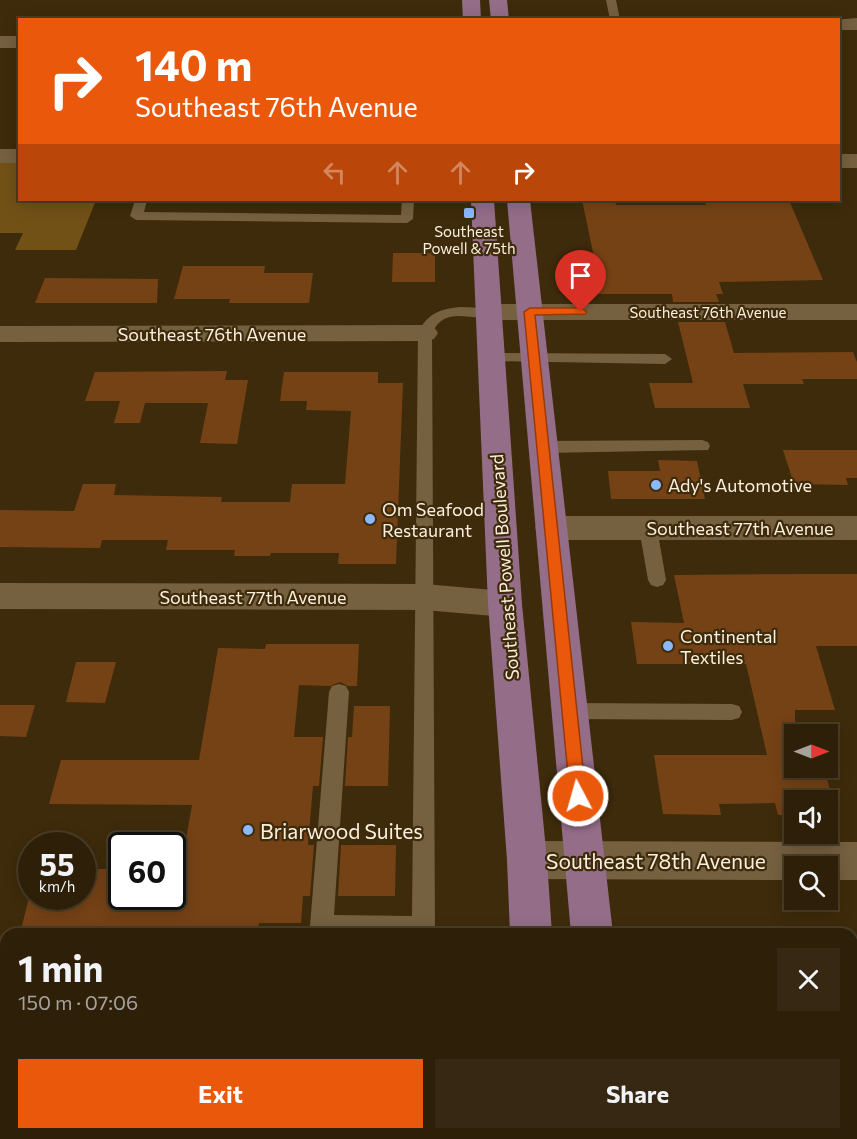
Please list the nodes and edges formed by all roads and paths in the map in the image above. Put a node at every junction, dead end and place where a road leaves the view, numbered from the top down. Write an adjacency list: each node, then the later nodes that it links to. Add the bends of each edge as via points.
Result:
1 (471, 0): 4 (main road)
2 (498, 0): 5 (main road)
3 (610, 0): 6 (lane)
4 (472, 18)
5 (500, 18)
6 (614, 18)
7 (840, 24): 8 (street)
8 (857, 24)
9 (0, 42): 10 (street)
10 (18, 42)
11 (0, 156): 12 (street)
12 (18, 156)
13 (840, 161): 14 (street)
14 (857, 161)
15 (141, 201): 16 (lane, via 136,216 406,219)
16 (408, 201)
17 (482, 201): 19 (main road, Southeast Powell Boulevard)
18 (518, 201): 20 (main road)
19 (488, 312): 20 (street, Southeast 76th Avenue); 22 (lane, via 439,314 428,323); 24 (main road, Southeast Powell Boulevard)
20 (530, 312): 21 (street, Southeast 76th Avenue); 25 (main road)
21 (857, 312)
22 (425, 333): 23 (street, Southeast 76th Avenue); 34 (lane)
23 (0, 334)
24 (491, 358): 25 (lane); 35 (main road, Southeast Powell Boulevard)
25 (534, 358): 26 (lane); 28 (main road)
26 (665, 359)
27 (702, 446): 28 (lane)
28 (543, 447): 29 (main road)
29 (551, 528): 30 (street, Southeast 77th Avenue); 37 (main road)
30 (648, 528): 31 (street, Southeast 77th Avenue); 32 (lane)
31 (857, 528)
32 (657, 580)
33 (0, 596): 34 (street, Southeast 77th Avenue)
34 (424, 597): 35 (street, Southeast 77th Avenue); 43 (lane)
35 (506, 604): 39 (main road, Southeast Powell Boulevard)
36 (339, 692): 42 (lane, via 322,926)
37 (570, 711): 38 (lane); 40 (main road)
38 (732, 712)
39 (527, 860): 40 (street, Southeast 78th Avenue); 44 (main road, Southeast Powell Boulevard)
40 (585, 860): 41 (street, Southeast 78th Avenue); 45 (main road)
41 (857, 861)
42 (362, 928)
43 (423, 928)
44 (531, 928)
45 (591, 928)

